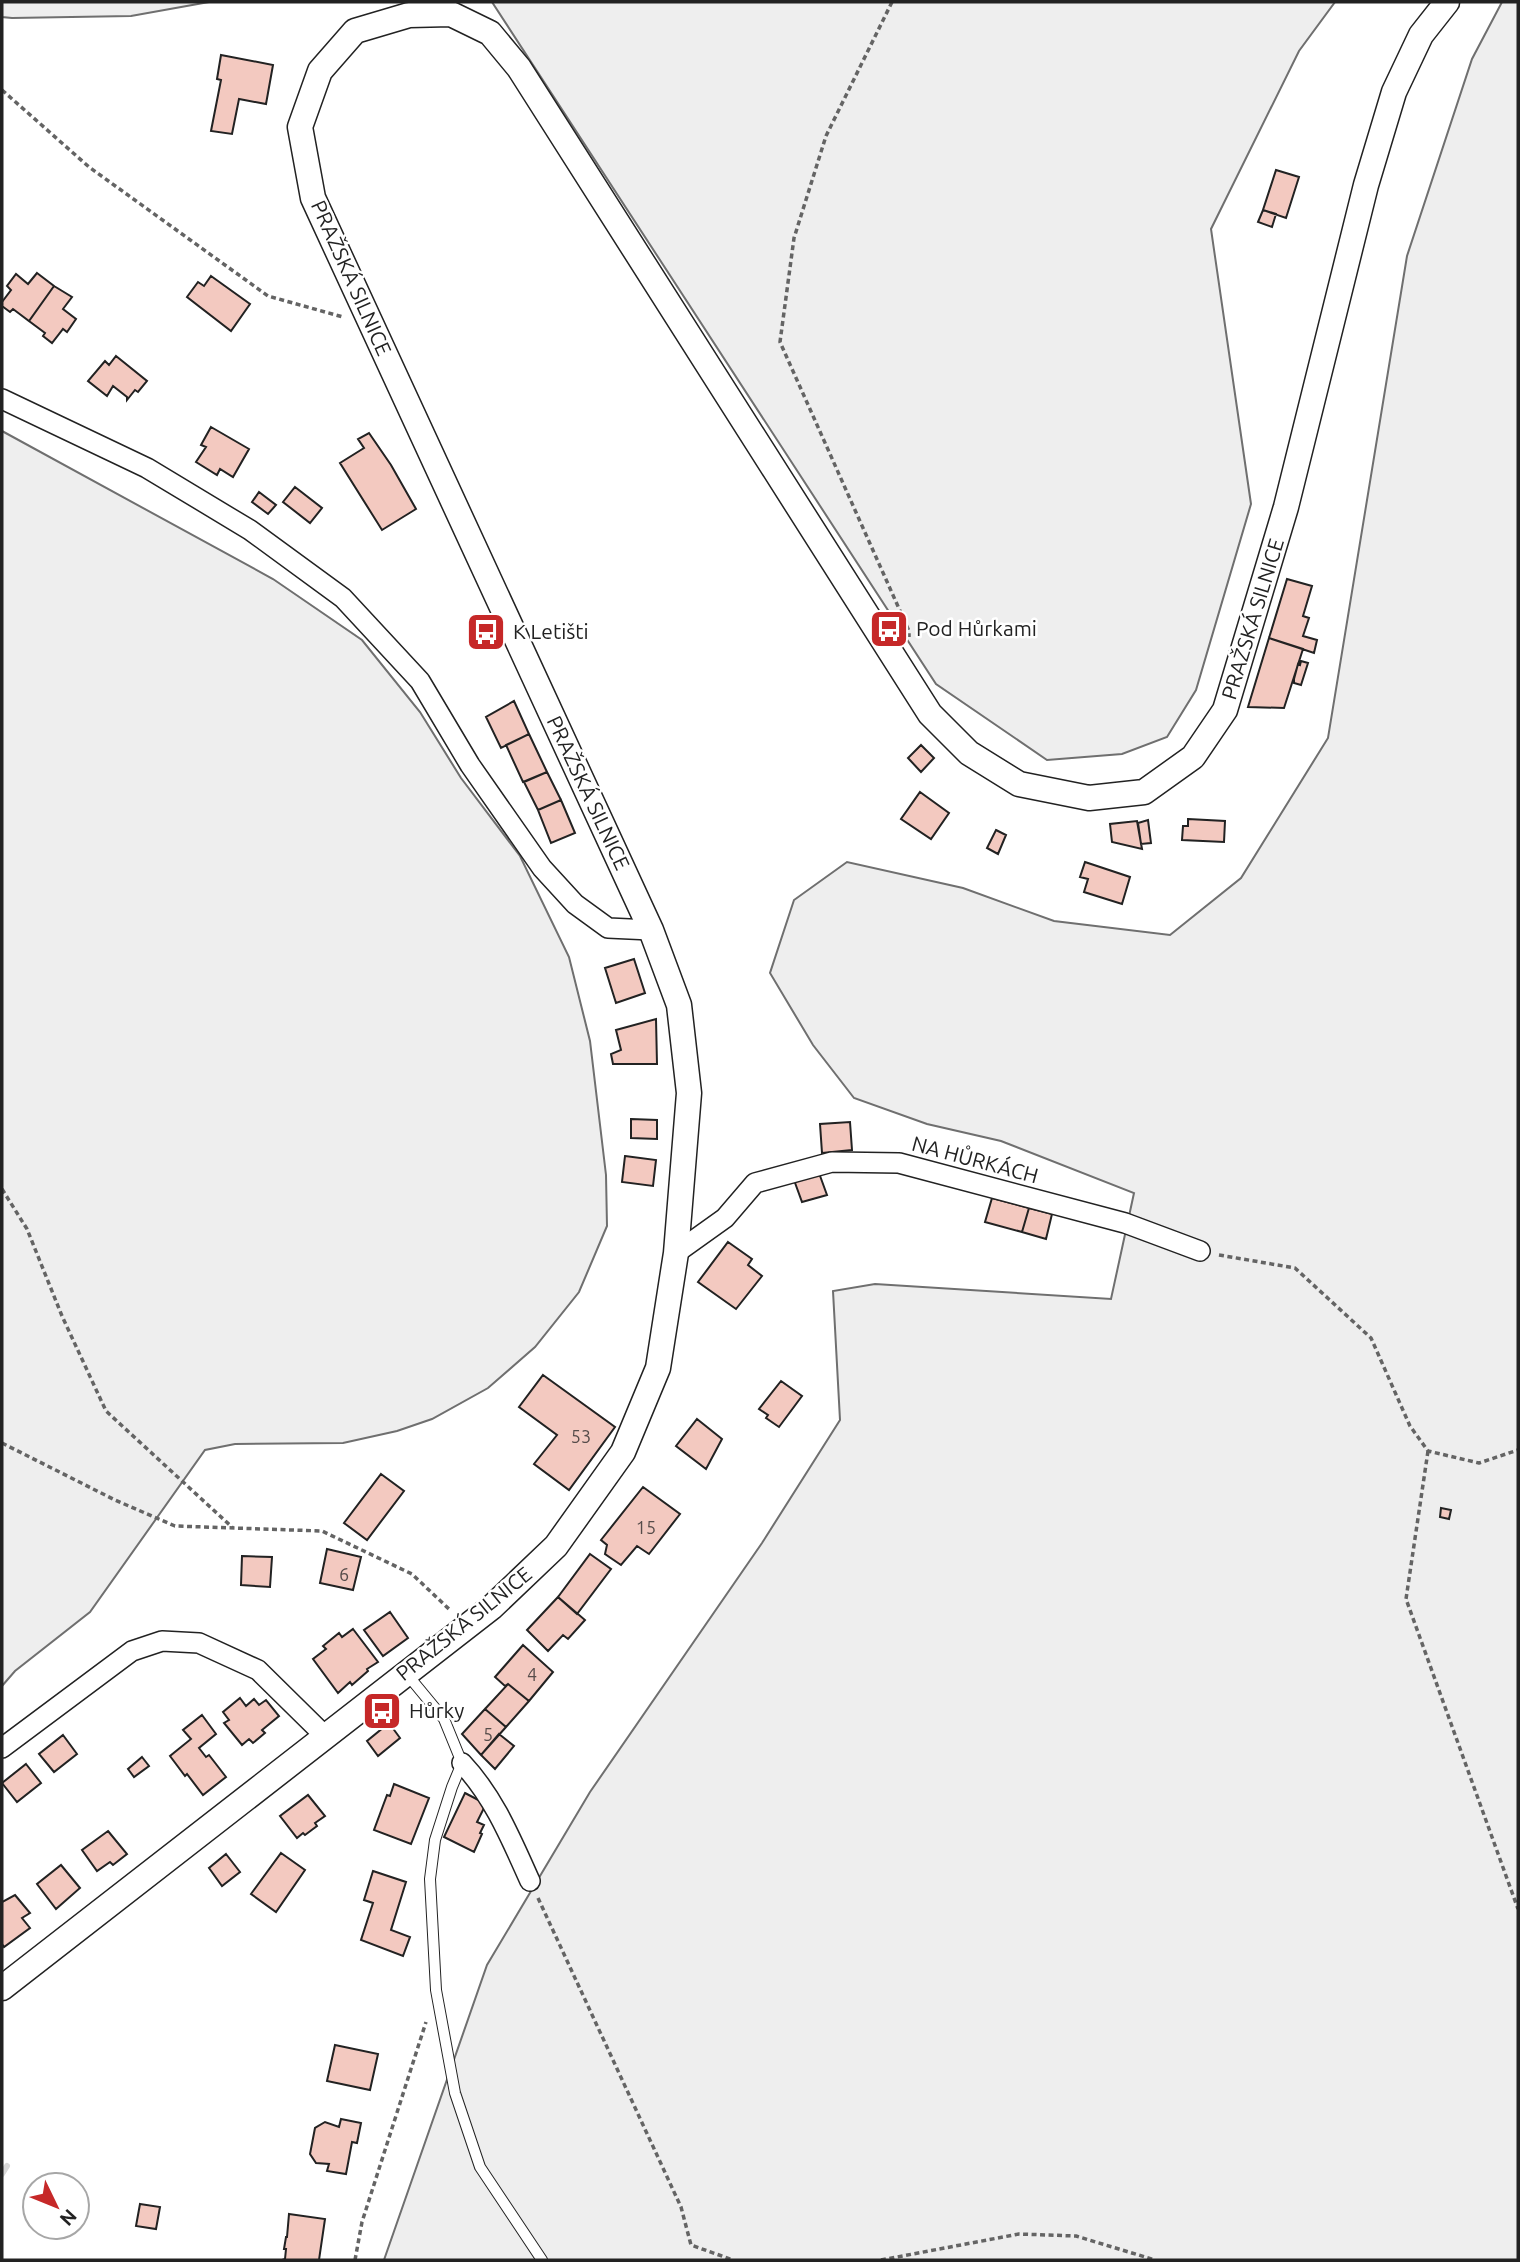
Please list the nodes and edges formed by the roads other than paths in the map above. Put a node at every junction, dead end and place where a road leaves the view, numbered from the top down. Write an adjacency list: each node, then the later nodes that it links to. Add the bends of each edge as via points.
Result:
1 (1447, 2): 3 (street, PRAŽSKÁ SILNICE, via 1421,35 1394,92 1366,185 1286,507 1225,710 1193,757 1144,792 1088,798 1019,784 969,753 930,714 519,68 491,33 451,14 409,15 355,31 320,71 300,127 313,198)
2 (2, 399): 3 (street, via 147,468 250,530 343,598 420,681 470,765 542,868 575,904 608,928)
3 (651, 930): 5 (street, PRAŽSKÁ SILNICE, via 679,1004 689,1093)
4 (1199, 1251): 5 (street, NA HŮRKÁCH, via 1125,1223 899,1163 832,1162 755,1183 725,1218)
5 (676, 1253): 6 (street, PRAŽSKÁ SILNICE, via 658,1368 623,1452 556,1546 492,1607)
6 (405, 1672): 7 (street, PRAŽSKÁ SILNICE); 9 (lane, via 444,1719)
7 (325, 1736): 8 (street, via 258,1671 199,1643 162,1641 132,1651); 11 (street, PRAŽSKÁ SILNICE)
8 (2, 1748)
9 (462, 1763): 10 (street, via 503,1822); 12 (lane, via 435,1840 430,1879 436,1990 455,2093 480,2167)
10 (530, 1881)
11 (2, 1988)
12 (542, 2260)

